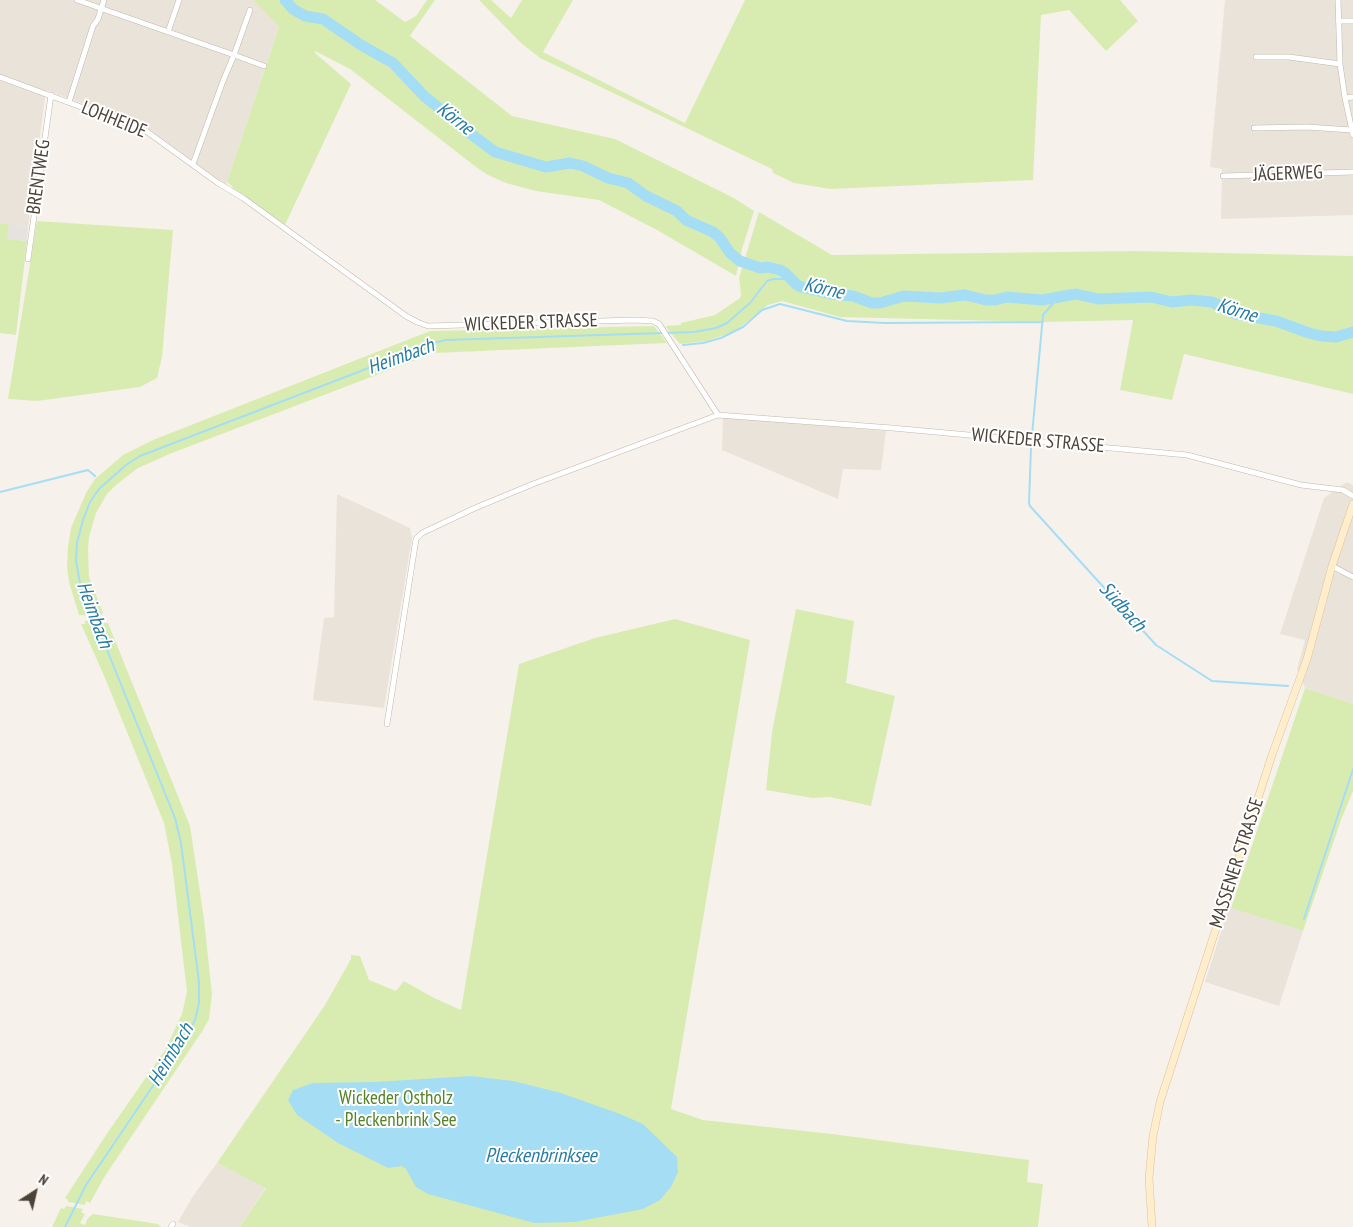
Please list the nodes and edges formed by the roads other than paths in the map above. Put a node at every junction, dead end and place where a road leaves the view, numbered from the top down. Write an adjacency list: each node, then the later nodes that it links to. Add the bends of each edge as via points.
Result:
1 (78, 0): 5 (street)
2 (104, 0): 5 (street)
3 (179, 0): 9 (street)
4 (1338, 0): 7 (street)
5 (102, 8): 9 (street); 18 (street, via 93,26)
6 (250, 10): 10 (street)
7 (1338, 21): 8 (street); 12 (street)
8 (1353, 21)
9 (168, 32): 10 (street)
10 (234, 54): 13 (street); 21 (street)
11 (1256, 58): 12 (street, via 1289,57)
12 (1340, 64): 17 (street)
13 (264, 66)
14 (0, 77): 15 (street, LOHHEIDE)
15 (51, 95): 18 (street, LOHHEIDE); 25 (street, BRENTWEG)
16 (1353, 97): 17 (street)
17 (1345, 98): 20 (street)
18 (69, 102): 21 (street, LOHHEIDE, via 139,127)
19 (1254, 128): 20 (street, via 1306,127)
20 (1352, 133)
21 (193, 164): 24 (street, LOHHEIDE)
22 (1353, 172): 23 (street, JÄGERWEG)
23 (1222, 176)
24 (218, 183): 26 (street, WICKEDER STRASSE, via 398,311 428,326 653,321 662,327)
25 (28, 259)
26 (718, 415): 27 (street, WICKEDER STRASSE, via 1188,455 1301,486 1343,490); 31 (street, WICKEDER STRASSE, via 533,484 475,508 416,539)
27 (1353, 496)
28 (1353, 504): 29 (main road, MASSENER STRASSE)
29 (1332, 566): 30 (street); 32 (main road, MASSENER STRASSE, via 1307,659 1272,755 1160,1102 1149,1178)
30 (1353, 577)
31 (387, 724)
32 (1152, 1227)

